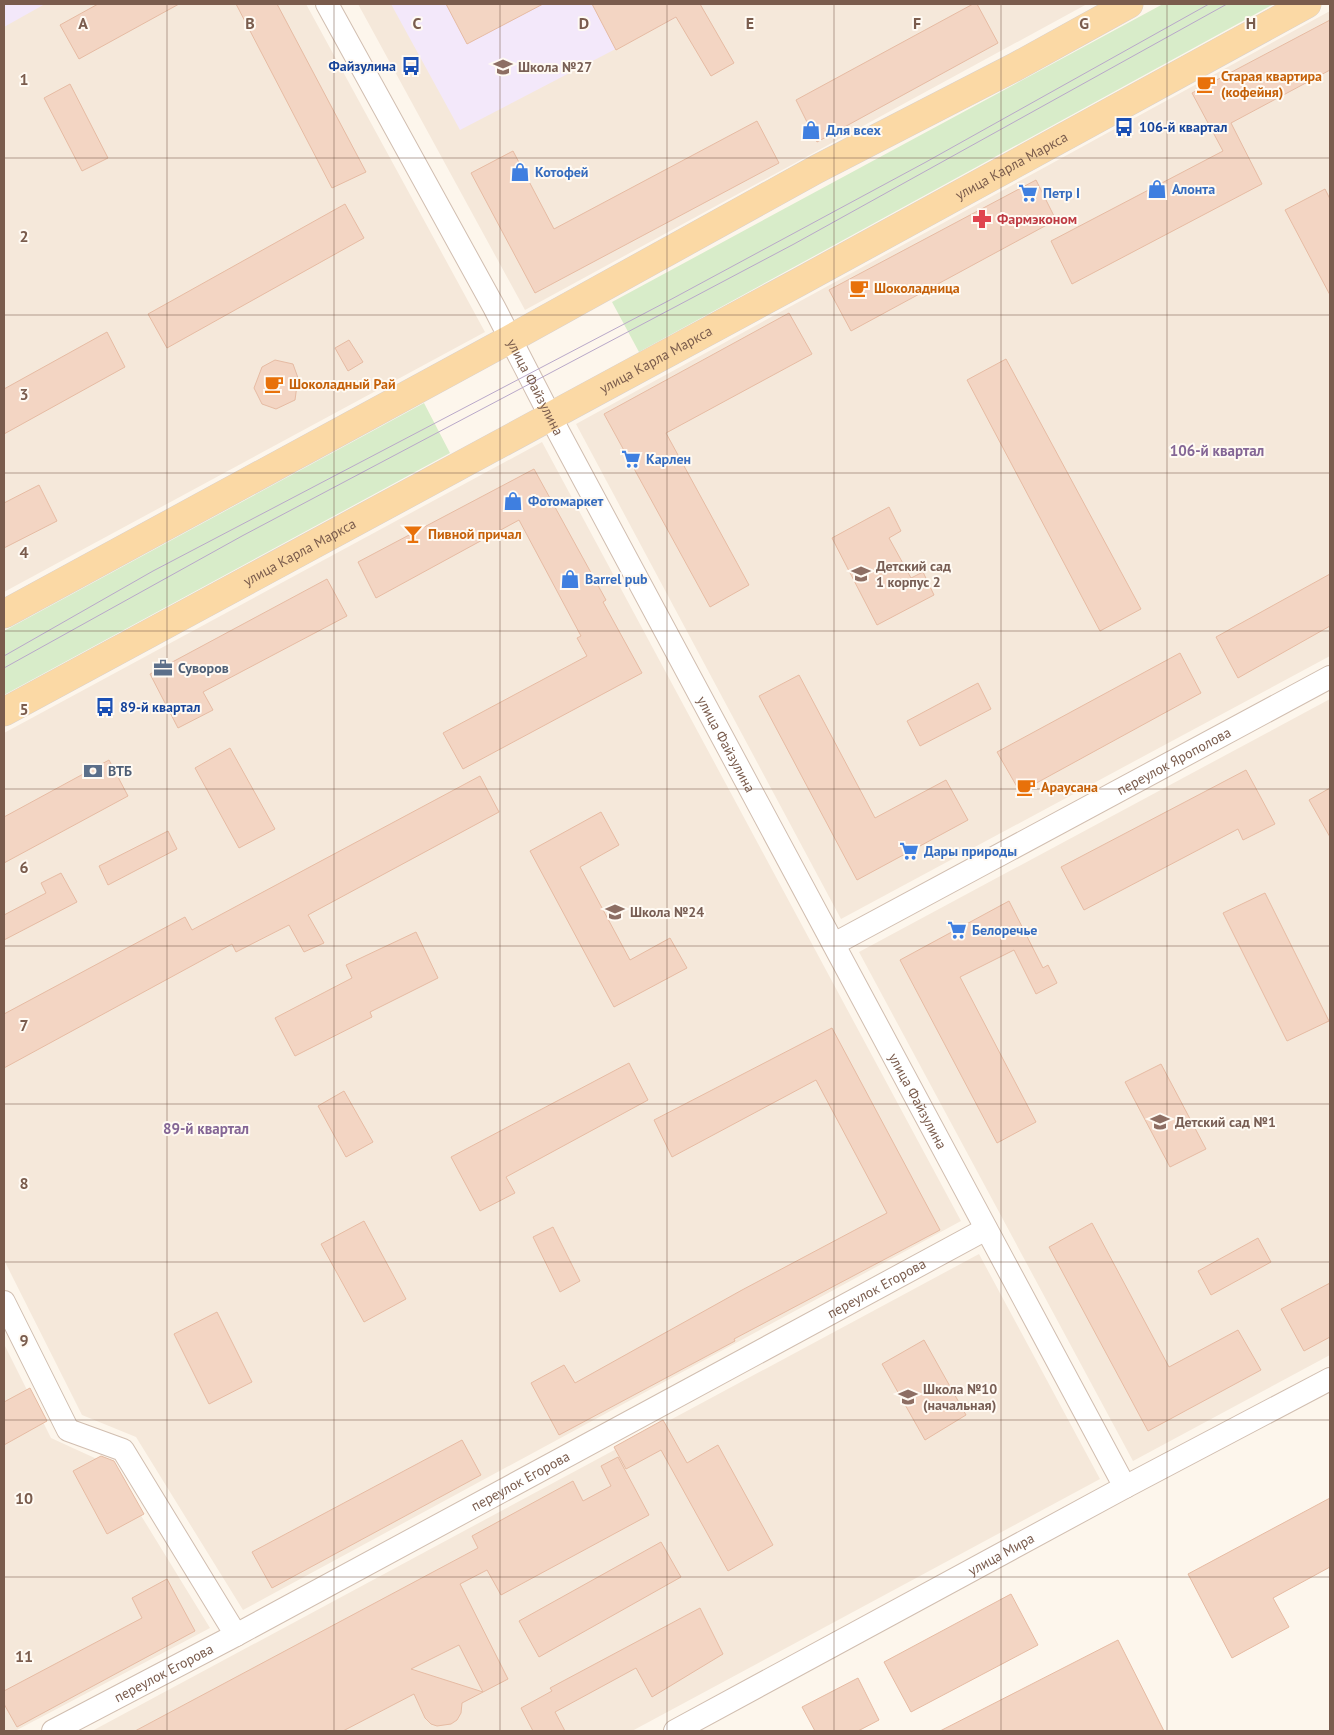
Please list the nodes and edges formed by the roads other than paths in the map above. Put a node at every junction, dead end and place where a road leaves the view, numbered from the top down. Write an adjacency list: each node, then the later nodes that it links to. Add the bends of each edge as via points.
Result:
1 (327, 4): 4 (street, улица Файзулина)
2 (1128, 4): 4 (main road, via 1015,67 817,169)
3 (1306, 4): 5 (main road, улица Карла Маркса)
4 (510, 340): 5 (street, улица Файзулина); 6 (main road)
5 (550, 417): 8 (main road, улица Карла Маркса); 9 (street, улица Файзулина)
6 (4, 614)
7 (1330, 677): 9 (street, переулок Ярополова)
8 (4, 712)
9 (834, 944): 10 (street, улица Файзулина)
10 (986, 1229): 13 (street, улица Файзулина); 14 (street, переулок Егорова)
11 (4, 1302): 14 (street, via 68,1430 123,1450)
12 (1330, 1381): 13 (street, улица Мира)
13 (1125, 1487): 16 (street, улица Мира)
14 (236, 1635): 15 (street, переулок Егорова)
15 (53, 1731)
16 (675, 1731)

